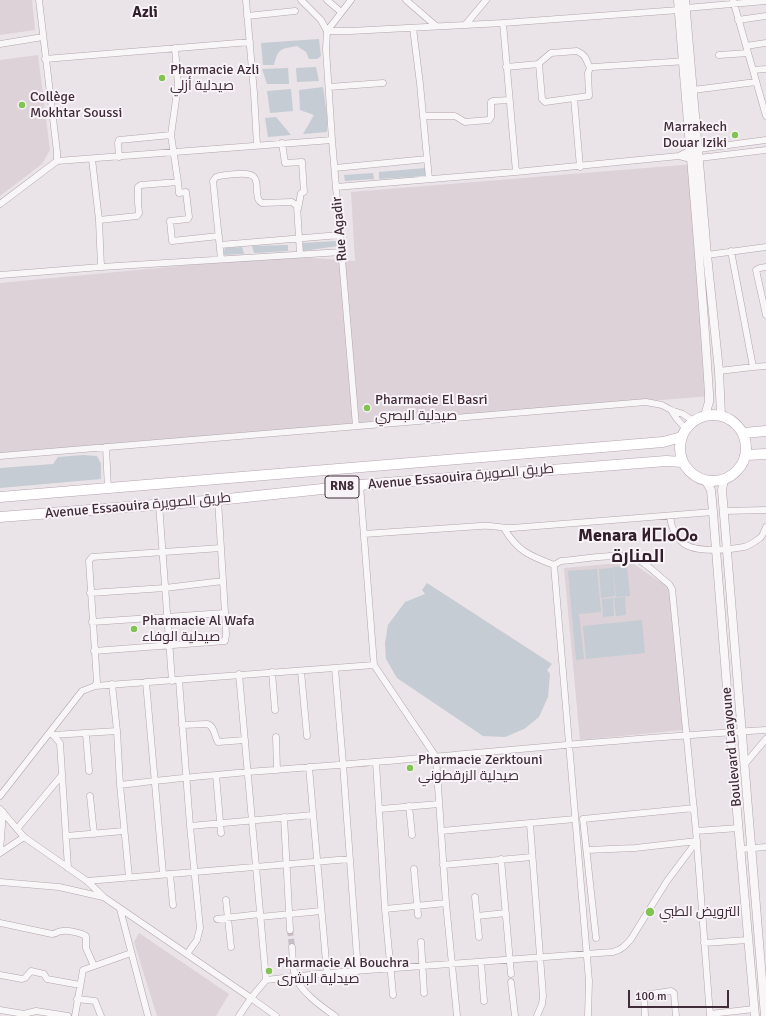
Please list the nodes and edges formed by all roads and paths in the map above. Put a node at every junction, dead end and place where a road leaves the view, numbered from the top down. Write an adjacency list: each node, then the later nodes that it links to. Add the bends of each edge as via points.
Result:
1 (39, 0): 22 (street)
2 (246, 0): 14 (street)
3 (301, 0): 21 (street, via 321,20)
4 (327, 0): 13 (street)
5 (351, 0): 13 (street)
6 (406, 0): 19 (street)
7 (486, 0): 18 (street)
8 (678, 0): 11 (street)
9 (766, 1): 10 (street)
10 (734, 2): 11 (street); 16 (street)
11 (683, 6): 17 (street); 31 (street)
12 (294, 11): 14 (street)
13 (341, 12): 21 (street)
14 (247, 16): 23 (street)
15 (766, 16): 16 (street)
16 (738, 20): 26 (street)
17 (503, 23): 18 (street); 33 (street)
18 (466, 24): 19 (street)
19 (436, 26): 20 (street)
20 (413, 28): 21 (street); 44 (street)
21 (327, 31): 39 (street, Rue Agadir)
22 (43, 37): 25 (street); 30 (street)
23 (250, 42): 27 (street); 50 (street)
24 (766, 43): 26 (street)
25 (0, 44)
26 (746, 46): 28 (street)
27 (175, 48): 30 (street); 46 (street, via 178,85)
28 (748, 53): 29 (street); 36 (street)
29 (719, 56)
30 (45, 59): 59 (street)
31 (686, 61): 34 (street); 40 (street); 51 (street)
32 (538, 64): 33 (street); 34 (street, via 551,53 577,51 585,57); 42 (street, via 543,101)
33 (506, 67): 43 (street)
34 (590, 68): 42 (street, via 589,96)
35 (766, 69): 36 (street)
36 (754, 70): 37 (street)
37 (756, 82): 40 (street); 41 (street)
38 (383, 83): 39 (street)
39 (329, 87): 47 (street, Rue Agadir)
40 (692, 90): 51 (street)
41 (763, 94): 45 (street)
42 (574, 98): 60 (street)
43 (509, 100): 44 (street, via 491,102 489,120 465,122 455,116); 62 (street)
44 (423, 116): 58 (street)
45 (766, 116)
46 (171, 135): 53 (street); 55 (street, via 121,139 118,143)
47 (332, 140): 49 (street); 61 (street, Rue Agadir)
48 (766, 140): 51 (street)
49 (282, 144): 50 (street); 67 (street, via 285,163 302,162 304,192 301,193)
50 (257, 145): 53 (street)
51 (694, 150): 54 (street); 57 (street)
52 (766, 150): 57 (street)
53 (174, 151): 55 (street); 64 (street)
54 (679, 156): 57 (street); 60 (street)
55 (119, 157): 56 (street)
56 (92, 159): 59 (street); 68 (street)
57 (695, 159): 77 (street); 87 (street, via 707,364 708,402)
58 (427, 160): 61 (street); 63 (street)
59 (57, 161): 66 (street)
60 (580, 167): 62 (street)
61 (335, 168): 65 (street, Rue Agadir)
62 (516, 172): 63 (street)
63 (429, 179): 65 (street)
64 (178, 182): 68 (street, via 140,185 137,216); 70 (street, via 179,193 186,192 189,217 170,221 172,242)
65 (336, 187): 69 (street, Rue Agadir)
66 (0, 204)
67 (297, 210): 70 (street, via 297,206 292,202 259,201 256,180 251,174 220,176 214,179 213,184); 71 (street)
68 (99, 220): 79 (street)
69 (340, 235): 71 (street); 75 (street, Rue Agadir)
70 (219, 236): 72 (street)
71 (299, 239): 72 (street); 76 (street)
72 (220, 245): 78 (street)
73 (766, 247): 74 (street)
74 (731, 251): 77 (street); 84 (street)
75 (342, 252): 76 (street); 90 (street, Rue Agadir)
76 (300, 254): 78 (street)
77 (707, 255): 85 (street)
78 (221, 259): 79 (street)
79 (101, 267): 81 (street)
80 (766, 267): 82 (street, via 756,270)
81 (0, 275)
82 (766, 315)
83 (766, 366): 84 (street)
84 (753, 367): 85 (street)
85 (719, 371): 88 (street)
86 (671, 410): 89 (street); 90 (street, via 662,405 646,402); 92 (street)
87 (705, 415): 88 (main road); 89 (main road)
88 (721, 415): 93 (main road, via 736,423)
89 (693, 421): 92 (main road)
90 (356, 426): 94 (street)
91 (766, 431): 93 (main road)
92 (684, 433): 98 (main road, via 680,450); 102 (main road, Avenue Essaouira طريق الصويرة / RN8, via 663,442)
93 (744, 433): 96 (main road)
94 (106, 447): 97 (street); 102 (street)
95 (766, 454): 96 (main road)
96 (746, 455): 99 (main road, via 738,471)
97 (0, 456)
98 (683, 462): 100 (main road, via 691,473); 101 (main road, Avenue Essaouira طريق الصويرة / RN8, via 666,461)
99 (724, 479): 100 (main road); 107 (street, Boulevard Laayoune)
100 (705, 480): 108 (street, Boulevard Laayoune, via 711,490)
101 (360, 485): 104 (main road, Avenue Essaouira طريق الصويرة / RN8); 113 (street)
102 (108, 489): 103 (main road, Avenue Essaouira طريق الصويرة / RN8)
103 (0, 497)
104 (218, 500): 105 (main road, Avenue Essaouira طريق الصويرة / RN8); 114 (street)
105 (159, 504): 110 (main road, Avenue Essaouira طريق الصويرة / RN8); 117 (street)
106 (766, 510): 107 (street)
107 (724, 511): 115 (street, Boulevard Laayoune)
108 (713, 512): 109 (street); 116 (street, Boulevard Laayoune)
109 (670, 516): 112 (street); 116 (street, via 671,527 683,544 701,550)
110 (0, 517)
111 (766, 527): 115 (street, via 761,537 745,547)
112 (504, 528): 113 (street, via 492,525); 118 (street, via 516,545 540,560)
113 (364, 534): 127 (street)
114 (221, 548): 117 (street); 119 (street)
115 (727, 548): 116 (street); 142 (street, Boulevard Laayoune)
116 (716, 549): 141 (street, Boulevard Laayoune)
117 (162, 552): 120 (street); 121 (street, via 92,557 88,560)
118 (554, 565): 145 (street, via 561,561 626,556 642,562 669,584 673,594); 150 (street)
119 (223, 581): 120 (street); 122 (street)
120 (165, 588): 121 (street); 123 (street)
121 (90, 593): 124 (street)
122 (225, 613): 123 (street); 125 (street, via 225,641)
123 (167, 618): 124 (street); 125 (street)
124 (92, 622): 126 (street)
125 (169, 646): 126 (street); 133 (street)
126 (94, 651): 136 (street, via 97,682)
127 (374, 665): 128 (street); 151 (street)
128 (335, 668): 129 (street); 153 (street)
129 (301, 671): 130 (street); 146 (street)
130 (272, 672): 131 (street); 137 (street)
131 (239, 674): 132 (street); 149 (street)
132 (179, 680): 133 (street); 138 (street)
133 (172, 681): 134 (street)
134 (146, 682): 135 (street); 162 (street)
135 (112, 684): 136 (street); 140 (street)
136 (95, 686): 143 (street, via 82,690)
137 (275, 710)
138 (182, 725): 149 (street, via 211,725 218,742); 161 (street)
139 (766, 730): 142 (street)
140 (117, 731): 144 (street); 163 (street)
141 (731, 732): 142 (street); 145 (street); 178 (street, Boulevard Laayoune)
142 (741, 732): 154 (street, Boulevard Laayoune)
143 (52, 733): 144 (street); 159 (street, via 60,743); 164 (street)
144 (86, 734): 157 (street)
145 (686, 735): 150 (street); 168 (street)
146 (307, 736)
147 (276, 737): 156 (street)
148 (766, 738): 154 (street)
149 (245, 740): 158 (street)
150 (569, 745): 151 (street); 173 (street)
151 (436, 757): 152 (street); 166 (street)
152 (376, 762): 153 (street); 169 (street)
153 (343, 764): 155 (street); 195 (street)
154 (744, 765): 190 (street, Boulevard Laayoune)
155 (309, 767): 156 (street); 171 (street)
156 (277, 770): 158 (street)
157 (89, 771)
158 (248, 771): 160 (street); 174 (street)
159 (62, 775): 179 (street); 186 (street)
160 (216, 775): 161 (street); 175 (street)
161 (186, 777): 162 (street); 177 (street)
162 (155, 780): 163 (street); 204 (street)
163 (120, 785): 180 (street)
164 (0, 796)
165 (90, 796): 184 (street)
166 (439, 804): 167 (street); 181 (street)
167 (409, 806): 169 (street); 185 (street)
168 (694, 808): 182 (street); 191 (street, via 583,819)
169 (380, 809): 216 (street)
170 (1, 810): 179 (street); 193 (street)
171 (313, 815): 172 (street); 197 (street)
172 (284, 817): 174 (street); 198 (street)
173 (575, 819): 176 (street); 235 (street)
174 (252, 820): 175 (street); 200 (street)
175 (220, 824): 177 (street); 183 (street)
176 (530, 824): 181 (street); 194 (street)
177 (190, 826): 203 (street)
178 (739, 828): 182 (street); 192 (street, Boulevard Laayoune)
179 (17, 829): 187 (street)
180 (124, 831): 184 (street); 206 (street)
181 (441, 831): 199 (street)
182 (696, 831): 188 (street)
183 (221, 833)
184 (94, 834): 186 (street)
185 (412, 835)
186 (66, 836): 201 (street)
187 (24, 838): 193 (street); 201 (street)
188 (697, 841): 191 (street); 231 (street); 235 (street, via 667,881 626,946 613,952)
189 (766, 847): 190 (street)
190 (751, 849): 192 (street); 273 (street, Boulevard Laayoune)
191 (587, 850): 228 (street)
192 (741, 850): 229 (street, Boulevard Laayoune)
193 (0, 852)
194 (532, 857): 196 (street); 237 (street)
195 (350, 859): 197 (street); 244 (street)
196 (501, 859): 199 (street); 218 (street)
197 (317, 862): 198 (street); 217 (street)
198 (286, 865): 200 (street); 220 (street)
199 (443, 865): 212 (street)
200 (256, 867): 203 (street); 219 (street)
201 (68, 868): 207 (street)
202 (414, 869): 214 (street)
203 (195, 872): 205 (street); 236 (street, via 200,931)
204 (163, 874): 205 (street); 206 (street)
205 (170, 874): 213 (street)
206 (129, 877): 207 (street)
207 (86, 881): 210 (street)
208 (0, 882): 210 (street, via 60,887)
209 (475, 897): 222 (street)
210 (105, 898): 215 (street)
211 (226, 900): 223 (street)
212 (446, 903): 214 (street); 240 (street)
213 (172, 905)
214 (416, 906): 216 (street); 221 (street)
215 (120, 909): 234 (street); 236 (street)
216 (385, 909): 243 (street)
217 (321, 912): 220 (street); 245 (street)
218 (506, 912): 222 (street); 238 (street)
219 (260, 915): 220 (street); 223 (street); 249 (street)
220 (289, 915): 226 (street)
221 (418, 915)
222 (477, 916): 227 (street)
223 (228, 918): 224 (street); 233 (street)
224 (217, 919)
225 (0, 923): 241 (street, via 54,935 62,930 82,934 86,936 86,948)
226 (290, 930)
227 (478, 937)
228 (596, 938)
229 (748, 940): 231 (street); 258 (street, Boulevard Laayoune)
230 (420, 942): 242 (street)
231 (704, 943): 259 (street)
232 (292, 947): 248 (street)
233 (231, 948)
234 (131, 953): 241 (street); 263 (street)
235 (586, 953): 237 (street); 270 (street)
236 (187, 954): 254 (street)
237 (539, 957): 238 (street); 269 (street, via 543,996)
238 (509, 960): 239 (street); 246 (street)
239 (480, 962): 240 (street); 256 (street)
240 (452, 965): 242 (street); 267 (street)
241 (94, 966): 251 (street, via 82,970)
242 (423, 967): 243 (street); 252 (street)
243 (391, 969): 244 (street); 253 (street)
244 (358, 971): 245 (street)
245 (327, 973): 248 (street)
246 (511, 974)
247 (0, 975): 251 (street, via 22,979 32,972 44,974 47,979)
248 (295, 976): 249 (street); 266 (street, via 313,1000)
249 (266, 980): 254 (street)
250 (511, 982): 268 (street)
251 (80, 985): 255 (street)
252 (424, 993)
253 (393, 995)
254 (251, 998): 264 (street); 265 (street)
255 (78, 999): 261 (street); 262 (street, via 95,1001)
256 (484, 1001)
257 (0, 1010): 260 (street, via 24,1014 36,1011)
258 (754, 1013): 259 (street)
259 (710, 1015)
260 (68, 1016)
261 (75, 1016)
262 (101, 1016)
263 (148, 1016)
264 (239, 1016)
265 (276, 1016)
266 (335, 1016)
267 (457, 1016)
268 (515, 1016)
269 (537, 1016)
270 (588, 1016)
271 (645, 1016): 272 (street, via 644,995 672,991)
272 (676, 1016)
273 (765, 1016)

